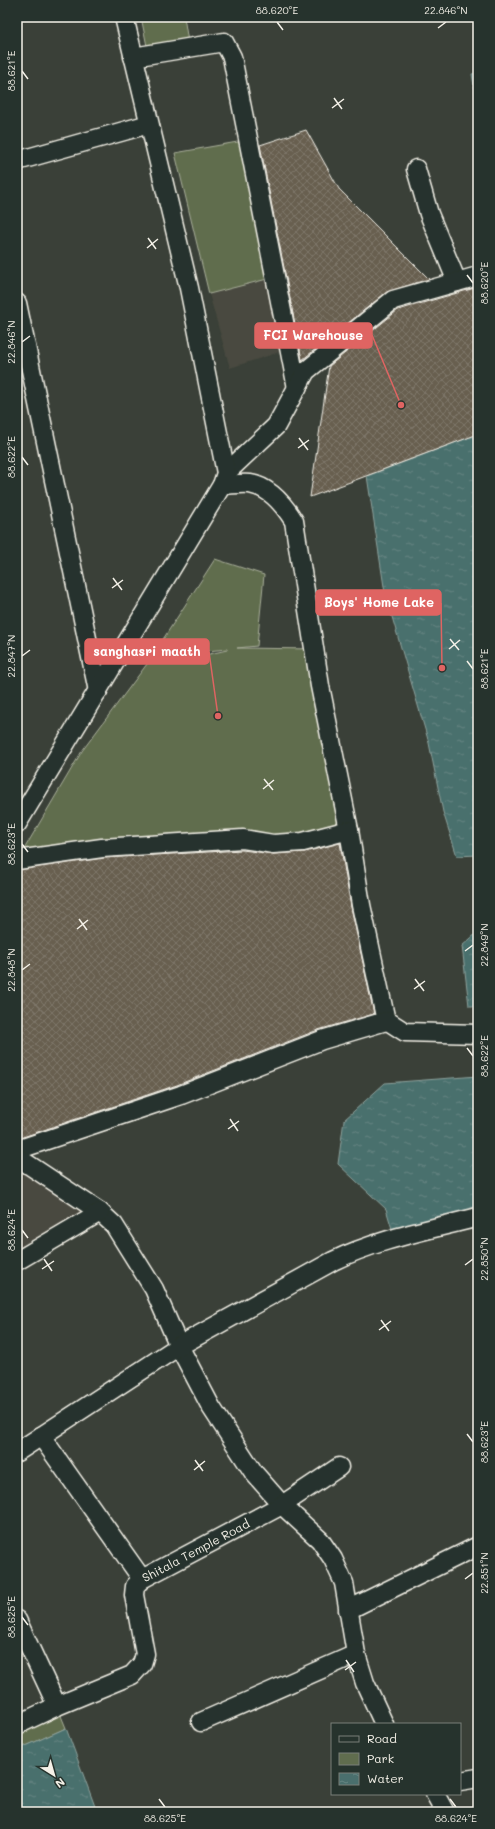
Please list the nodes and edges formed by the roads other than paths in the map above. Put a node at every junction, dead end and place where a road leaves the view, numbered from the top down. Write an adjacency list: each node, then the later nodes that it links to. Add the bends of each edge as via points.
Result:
1 (124, 17): 2 (street)
2 (133, 57): 3 (street); 9 (street, via 224,42 232,57)
3 (150, 124): 4 (street); 10 (street, via 189,288)
4 (17, 160)
5 (416, 169): 7 (street, via 429,214)
6 (478, 276): 7 (street)
7 (457, 282): 9 (street, via 393,300 306,371)
8 (17, 303): 11 (street)
9 (297, 388): 10 (street, via 276,426)
10 (224, 479): 11 (street); 13 (street, via 250,484 268,492 282,503 294,521 320,686)
11 (98, 691): 12 (street)
12 (17, 824)
13 (349, 830): 14 (street, via 303,842 273,844 243,839 102,848); 15 (street, via 361,905)
14 (17, 860)
15 (386, 1021): 16 (street, via 405,1032); 17 (street, via 322,1040 181,1095)
16 (478, 1034)
17 (17, 1150)
18 (17, 1156): 19 (street)
19 (100, 1212): 21 (street); 22 (street, via 114,1225 154,1289)
20 (478, 1217): 22 (street, via 356,1250)
21 (17, 1261)
22 (179, 1346): 23 (street); 26 (street, via 211,1406 254,1473)
23 (41, 1436): 24 (street); 28 (street)
24 (17, 1452)
25 (339, 1467): 26 (street, Shitala Temple Road)
26 (282, 1505): 28 (street, Shitala Temple Road); 29 (street, via 320,1540 333,1559 344,1583)
27 (478, 1546): 29 (street)
28 (142, 1579): 32 (street, Shitala Temple Road, via 135,1586 134,1595 145,1654 142,1664 132,1675)
29 (348, 1610): 31 (street)
30 (17, 1620): 32 (street)
31 (356, 1654): 33 (street); 34 (street, via 365,1683)
32 (57, 1706): 35 (street, Shitala Temple Road)
33 (201, 1722)
34 (384, 1723)
35 (17, 1725)
36 (478, 1778): 37 (street)
37 (461, 1781)
38 (436, 1795): 39 (street)
39 (445, 1812)

